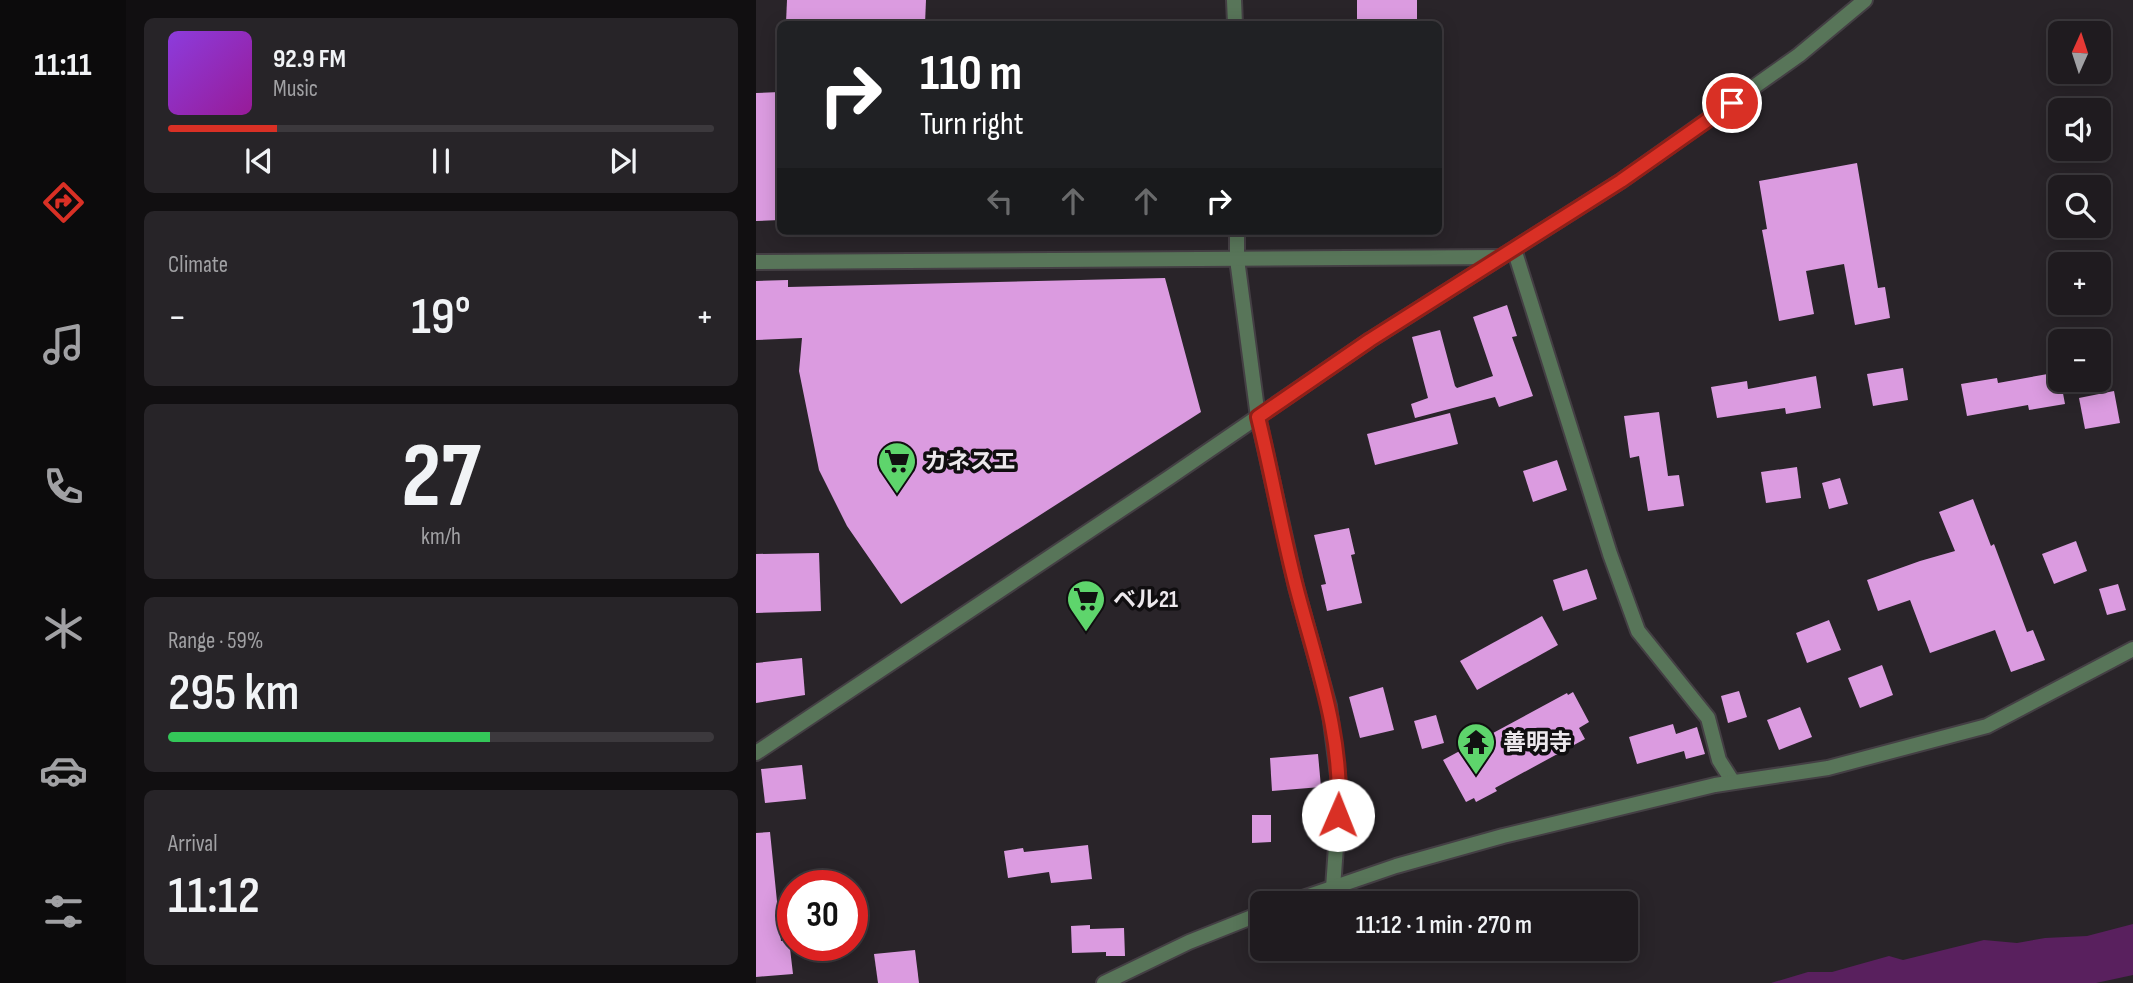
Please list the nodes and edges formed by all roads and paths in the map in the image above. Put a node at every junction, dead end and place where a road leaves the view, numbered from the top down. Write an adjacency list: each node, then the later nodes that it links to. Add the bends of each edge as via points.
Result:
1 (1234, 0): 3 (street)
2 (1866, 0): 5 (street, via 1788,63 1621,181)
3 (1234, 21)
4 (1237, 235): 6 (street)
5 (1508, 253): 6 (street); 8 (street); 11 (street, via 1638,631 1708,718 1718,760)
6 (1237, 259): 7 (street); 8 (street)
7 (756, 262)
8 (1258, 417): 10 (street); 12 (street, via 1296,587 1329,706 1340,790)
9 (2133, 649): 11 (street, via 1987,726 1828,768)
10 (756, 753)
11 (1733, 782): 12 (street, via 1503,836)
12 (1333, 888): 13 (street)
13 (1324, 891)
14 (1250, 919): 15 (street)
15 (1104, 983)

